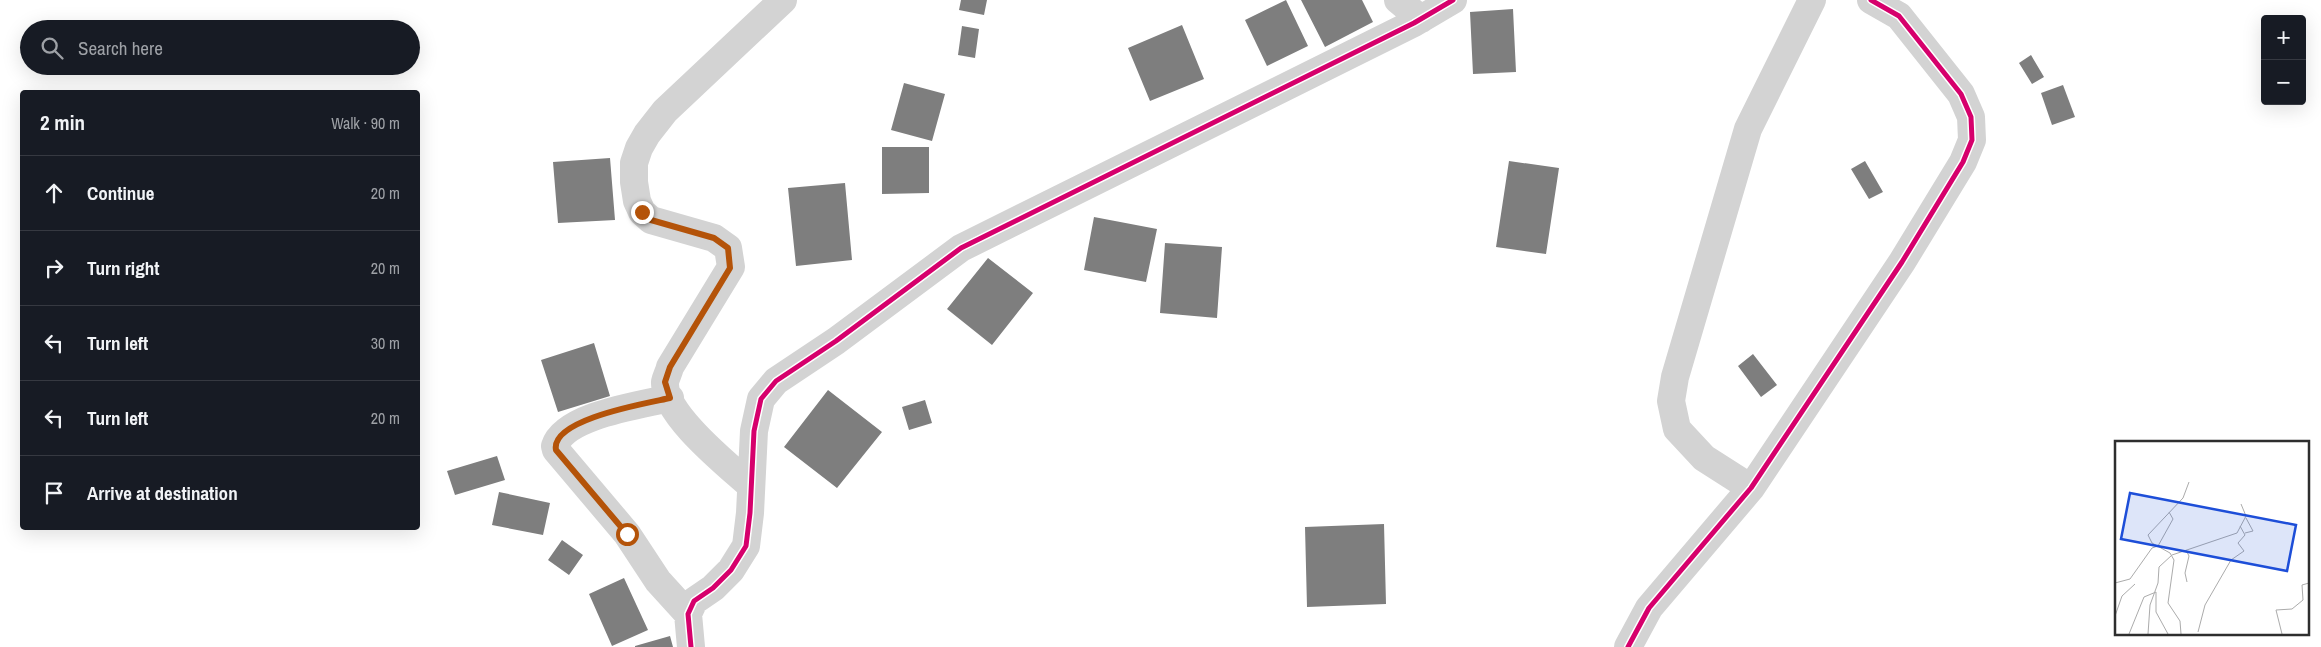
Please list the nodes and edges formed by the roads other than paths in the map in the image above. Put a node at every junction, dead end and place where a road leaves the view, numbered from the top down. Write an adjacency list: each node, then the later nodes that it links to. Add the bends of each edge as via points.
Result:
1 (783, 0): 7 (street, via 665,111 647,134 634,163 637,202 642,212 651,220 714,238 728,248 730,268 670,367 665,382)
2 (1398, 0): 6 (street)
3 (1453, 0): 6 (street)
4 (1812, 0): 9 (street, via 1748,128 1671,402 1677,429 1704,458)
5 (1870, 0): 9 (street, via 1899,16 1961,94 1972,117 1972,140 1963,162 1902,262)
6 (1421, 19): 8 (street, via 961,248 836,341 776,381 761,399 754,431)
7 (670, 398): 8 (street, via 688,428); 10 (street, via 590,418 562,434 555,446 627,534 673,600)
8 (751, 486): 10 (street, via 746,546 731,570 694,601)
9 (1751, 488): 12 (street, via 1649,608)
10 (688, 614): 11 (street)
11 (691, 647)
12 (1628, 647)

